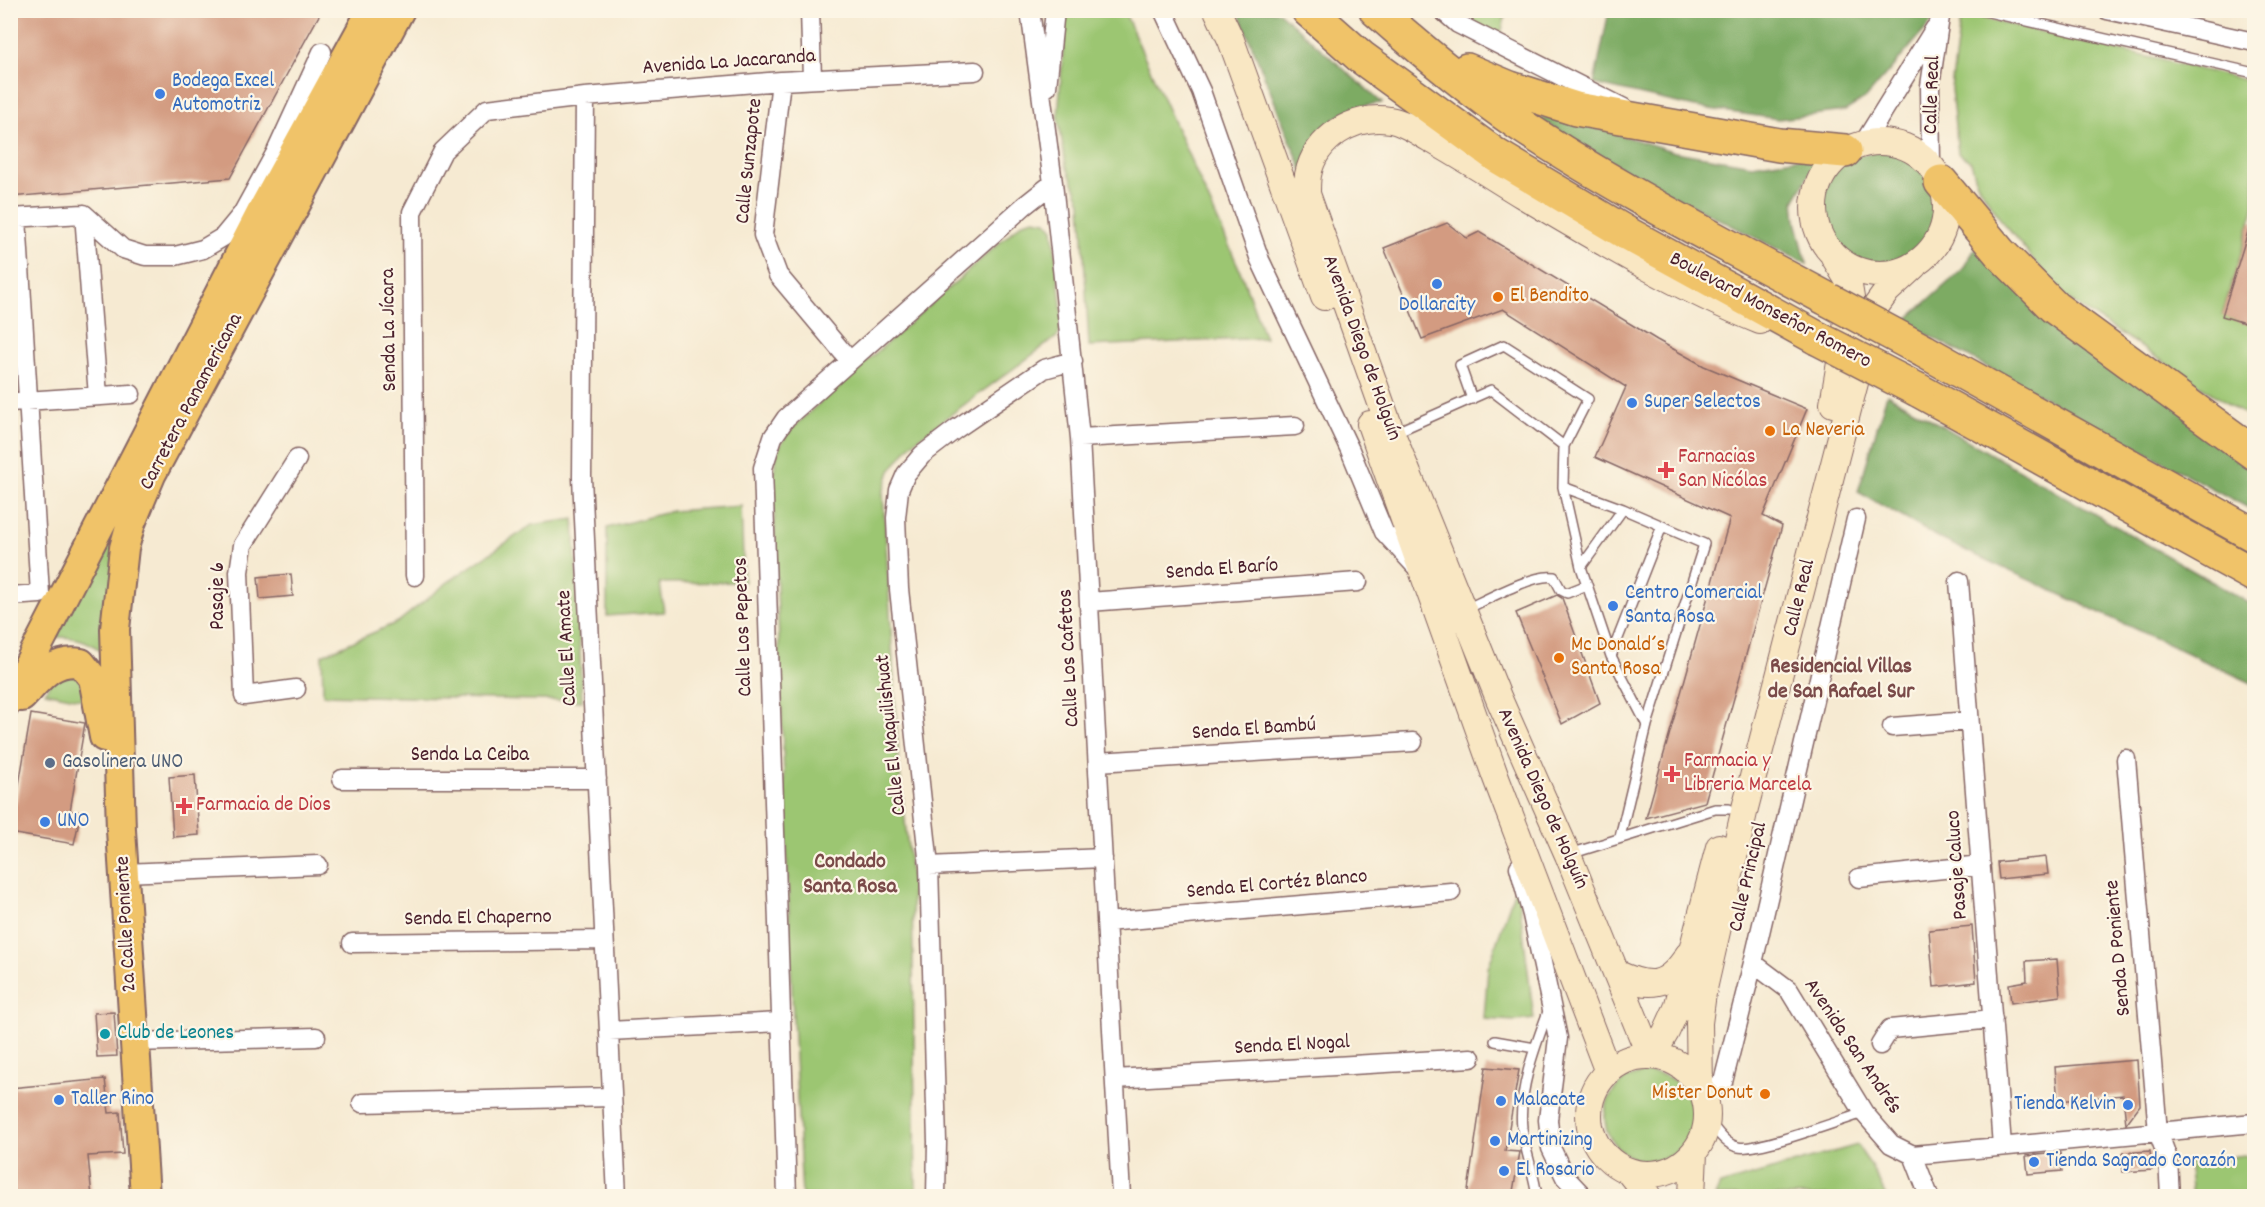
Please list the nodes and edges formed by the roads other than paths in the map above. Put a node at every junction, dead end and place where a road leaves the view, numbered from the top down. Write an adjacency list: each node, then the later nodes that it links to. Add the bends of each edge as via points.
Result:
1 (372, 10): 62 (main road, Carretera Panamericana, via 265,206)
2 (400, 10): 74 (main road, Carretera Panamericana, via 151,475 131,523 115,629)
3 (810, 10): 19 (street)
4 (1030, 10): 23 (street, Calle Los Cafetos)
5 (1055, 10): 23 (street, Calle Los Cafetos)
6 (1163, 10): 53 (street, via 1201,91 1260,260 1350,450 1384,532)
7 (1216, 10): 53 (street, Avenida Diego de Holguín, via 1231,40)
8 (1308, 10): 32 (highway, Boulevard Monseñor Romero, via 1361,57 1497,156)
9 (1442, 10): 24 (street, via 1458,24)
10 (1980, 10): 18 (lane)
11 (2107, 10): 12 (street)
12 (2160, 16): 15 (street)
13 (1939, 17): 25 (street, Calle Real); 26 (street, Calle Real, via 1930,86)
14 (1387, 20): 24 (highway, via 1457,65 1510,88 1576,109); 49 (highway, Boulevard Monseñor Romero, bridge, via 1486,100 1579,162)
15 (2254, 42)
16 (322, 52): 28 (street, via 276,152 242,214 222,237 202,249 175,256 145,256 123,249)
17 (975, 71): 19 (street, Avenida La Jacaranda)
18 (2254, 73)
19 (812, 79): 20 (street, Avenida La Jacaranda)
20 (781, 81): 21 (street, Avenida La Jacaranda); 33 (street, Calle Sunzapote, via 763,235 778,275)
21 (585, 97): 22 (street, Avenida La Jacaranda); 72 (street, Calle El Amate, via 582,478)
22 (487, 110): 52 (street, Senda La Jícara, via 443,151 411,212)
23 (1044, 119): 27 (street, Calle Los Cafetos)
24 (1652, 122): 25 (highway, via 1809,149)
25 (1854, 147): 26 (street, via 1883,141 1902,145 1918,153); 30 (street, via 1830,165 1819,182 1814,201 1821,240)
26 (1936, 174): 31 (street, via 1946,201 1946,220 1929,254); 43 (highway, via 2000,253 2054,307)
27 (1053, 183): 33 (street, Calle Los Pepetos); 34 (street, Calle Los Cafetos)
28 (84, 214): 29 (street); 36 (street)
29 (14, 218): 38 (street)
30 (1834, 257): 31 (street, via 1852,269 1873,275 1894,274); 73 (street, Calle Real, via 1848,280 1851,298 1837,387)
31 (1914, 266): 103 (street, Calle Real, via 1874,309 1748,796 1703,993 1699,1023)
32 (1813, 337): 40 (street, Avenida Diego de Holguín, via 1775,327 1721,305 1600,240 1402,123 1381,119 1358,122 1337,131 1322,147 1308,174 1307,194); 51 (highway, Boulevard Monseñor Romero, bridge, via 1918,390)
33 (850, 361): 92 (street, Calle Los Pepetos, via 779,426 763,468)
34 (1073, 361): 41 (street, Calle Los Cafetos); 80 (street, Calle El Maquilishuat, via 1044,369 956,429 917,460 899,490 899,589)
35 (131, 394): 36 (street)
36 (98, 396): 38 (street)
37 (1472, 399): 40 (lane); 42 (lane, via 1491,390); 42 (lane, via 1460,365 1504,345 1587,399)
38 (19, 402): 57 (street, via 40,594)
39 (1295, 426): 41 (street)
40 (1392, 434): 59 (street, Avenida Diego de Holguín)
41 (1080, 438): 58 (street, Calle Los Cafetos)
42 (1564, 446): 45 (lane)
43 (2254, 453)
44 (297, 459): 61 (street, Pasaje 6, via 243,544 239,572 244,696)
45 (1563, 487): 46 (lane); 50 (lane)
46 (1623, 509): 48 (lane); 50 (lane)
47 (1856, 519): 88 (street, Calle Principal)
48 (1662, 526): 60 (lane); 65 (lane, via 1704,544)
49 (2254, 535)
50 (1581, 567): 56 (lane)
51 (2254, 575)
52 (415, 576)
53 (1425, 576): 70 (street, Avenida Diego de Holguín)
54 (1959, 581): 64 (street, Pasaje Caluco)
55 (1358, 582): 58 (street, Senda El Barío)
56 (1587, 585): 59 (lane, via 1567,592 1561,590 1554,577 1548,576); 60 (lane)
57 (10, 596)
58 (1089, 602): 69 (street, Calle Los Cafetos)
59 (1463, 610): 76 (street, Avenida Diego de Holguín)
60 (1611, 656): 65 (lane)
61 (296, 689)
62 (10, 700)
63 (10, 710): 74 (main road, via 55,666 72,661 87,669 95,688)
64 (1969, 721): 66 (street); 79 (street, Pasaje Caluco)
65 (1647, 725): 75 (lane)
66 (1892, 727)
67 (1413, 742): 69 (street, Senda El Bambú)
68 (2126, 759): 109 (street, Senda D Poniente)
69 (1098, 762): 77 (street, Calle Los Cafetos)
70 (1496, 778): 90 (street); 101 (street, Avenida Diego de Holguín)
71 (342, 779): 72 (street, Senda La Ceiba)
72 (597, 779): 85 (street, Calle El Amate)
73 (1729, 809): 75 (lane, via 1715,809); 87 (street, Calle Real)
74 (121, 830): 81 (main road, 2a Calle Poniente)
75 (1620, 837): 76 (lane)
76 (1568, 855): 89 (street, Avenida Diego de Holguín)
77 (1103, 858): 80 (street); 84 (street, Calle Los Cafetos)
78 (318, 865): 81 (street)
79 (1981, 865): 82 (street); 91 (street, Pasaje Caluco)
80 (929, 866): 117 (street, Calle El Maquilishuat)
81 (124, 873): 96 (main road, 2a Calle Poniente)
82 (1859, 878)
83 (1451, 892): 84 (street, Senda El Cortéz Blanco)
84 (1107, 922): 102 (street, Calle Los Cafetos)
85 (603, 940): 86 (street, Senda El Chaperno); 93 (street, Calle El Amate)
86 (352, 943)
87 (1693, 947): 89 (street, via 1678,972 1658,982 1633,981); 99 (street, Calle Real, via 1677,1008)
88 (1753, 963): 103 (street, Calle Principal, via 1723,1082); 106 (street, Avenida San Andrés, via 1789,990)
89 (1616, 974): 99 (street, Avenida Diego de Holguín)
90 (1551, 1003): 98 (lane); 120 (street, via 1558,1051 1549,1133 1556,1163)
91 (1993, 1019): 97 (street, via 1890,1029); 110 (street, Pasaje Caluco)
92 (781, 1022): 93 (street); 116 (street, Calle Los Pepetos)
93 (609, 1032): 104 (street, Calle El Amate)
94 (316, 1037): 96 (street)
95 (1495, 1041): 98 (lane)
96 (134, 1042): 114 (main road, 2a Calle Poniente)
97 (1880, 1045)
98 (1535, 1048): 119 (lane, via 1522,1114)
99 (1651, 1056): 101 (street, via 1625,1060); 103 (street, via 1679,1064)
100 (1471, 1058): 102 (street, Senda El Nogal)
101 (1608, 1072): 113 (street, via 1593,1095 1589,1113 1592,1132 1605,1156)
102 (1115, 1079): 118 (street, Calle Los Cafetos)
103 (1702, 1090): 107 (street)
104 (612, 1097): 105 (street); 115 (street, Calle El Amate)
105 (362, 1103)
106 (1864, 1113): 107 (lane, via 1763,1145 1740,1148 1727,1143); 112 (street, Avenida San Andrés, via 1891,1144)
107 (1707, 1119): 111 (street)
108 (2254, 1123): 109 (street)
109 (2158, 1132): 110 (street); 124 (street, Senda D Poniente, via 2168,1159)
110 (2002, 1146): 112 (street)
111 (1695, 1153): 113 (street, via 1665,1172); 122 (street)
112 (1913, 1155): 123 (street)
113 (1628, 1171): 121 (street)
114 (145, 1197)
115 (616, 1197)
116 (787, 1197)
117 (936, 1197)
118 (1121, 1197)
119 (1537, 1197)
120 (1583, 1197)
121 (1648, 1197)
122 (1692, 1197)
123 (1929, 1197)
124 (2170, 1197)

